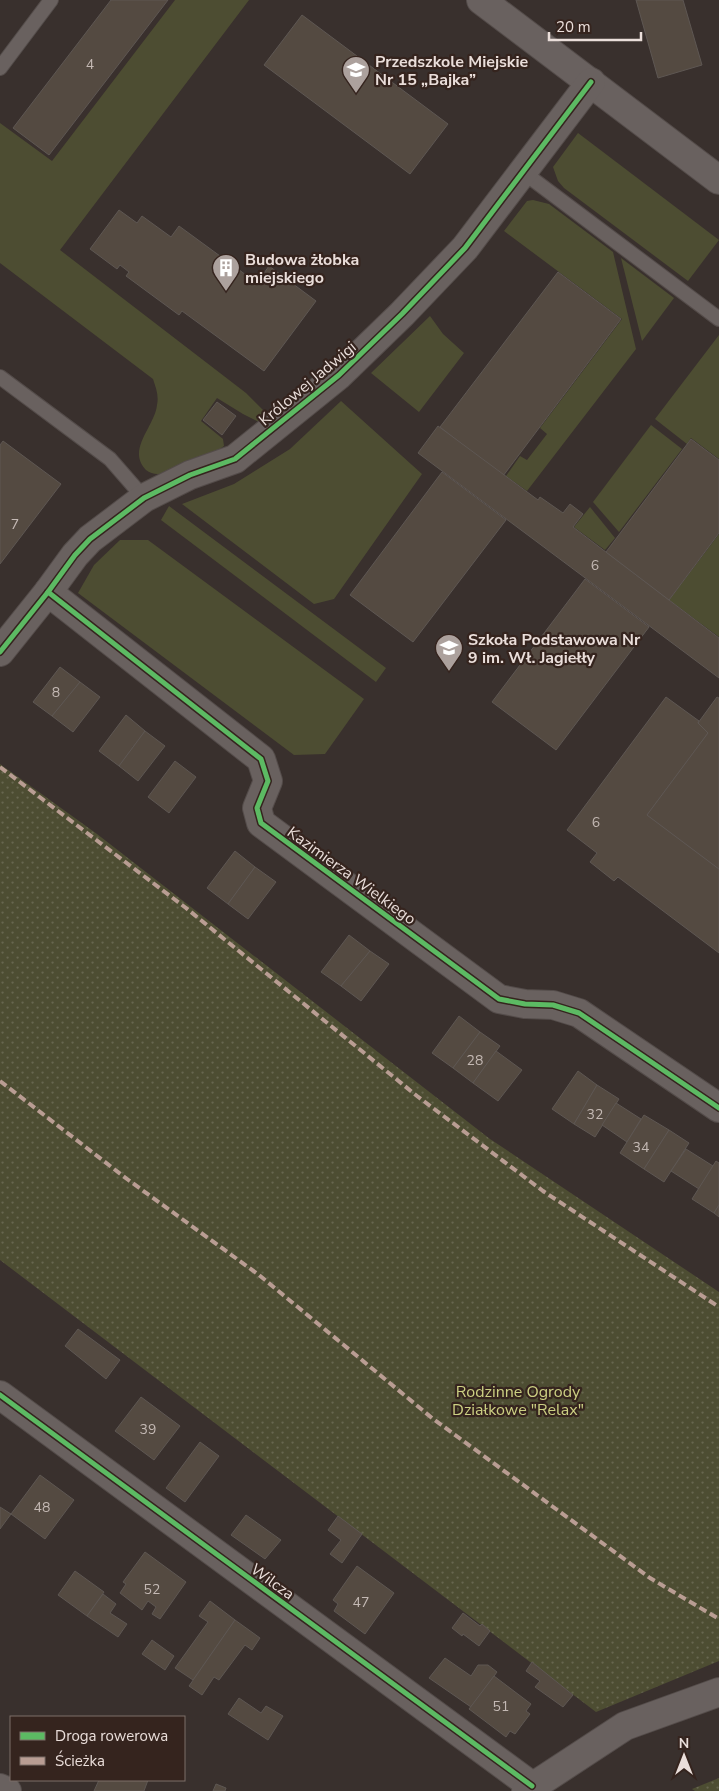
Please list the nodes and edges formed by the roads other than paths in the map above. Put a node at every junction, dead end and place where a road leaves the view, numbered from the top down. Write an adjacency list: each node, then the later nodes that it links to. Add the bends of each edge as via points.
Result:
1 (51, 0): 3 (lane)
2 (481, 0): 4 (street)
3 (0, 68)
4 (591, 82): 5 (street, Królowej Jadwigi); 6 (street)
5 (523, 172): 7 (lane); 9 (street, Królowej Jadwigi, via 465,248 339,375 235,459 190,475)
6 (719, 180)
7 (719, 318)
8 (0, 377): 9 (lane, via 110,459)
9 (144, 498): 10 (street, Królowej Jadwigi, via 90,539)
10 (48, 592): 11 (street, Królowej Jadwigi); 12 (street, Kazimierza Wielkiego, via 261,759 268,781 257,808 261,823 499,999 525,1004 553,1004 580,1013)
11 (0, 652)
12 (719, 1108)
13 (0, 1395): 16 (street, Wilcza)
14 (719, 1692): 16 (street, via 625,1726)
15 (0, 1788): 17 (street)
16 (529, 1789)
17 (7, 1791)

